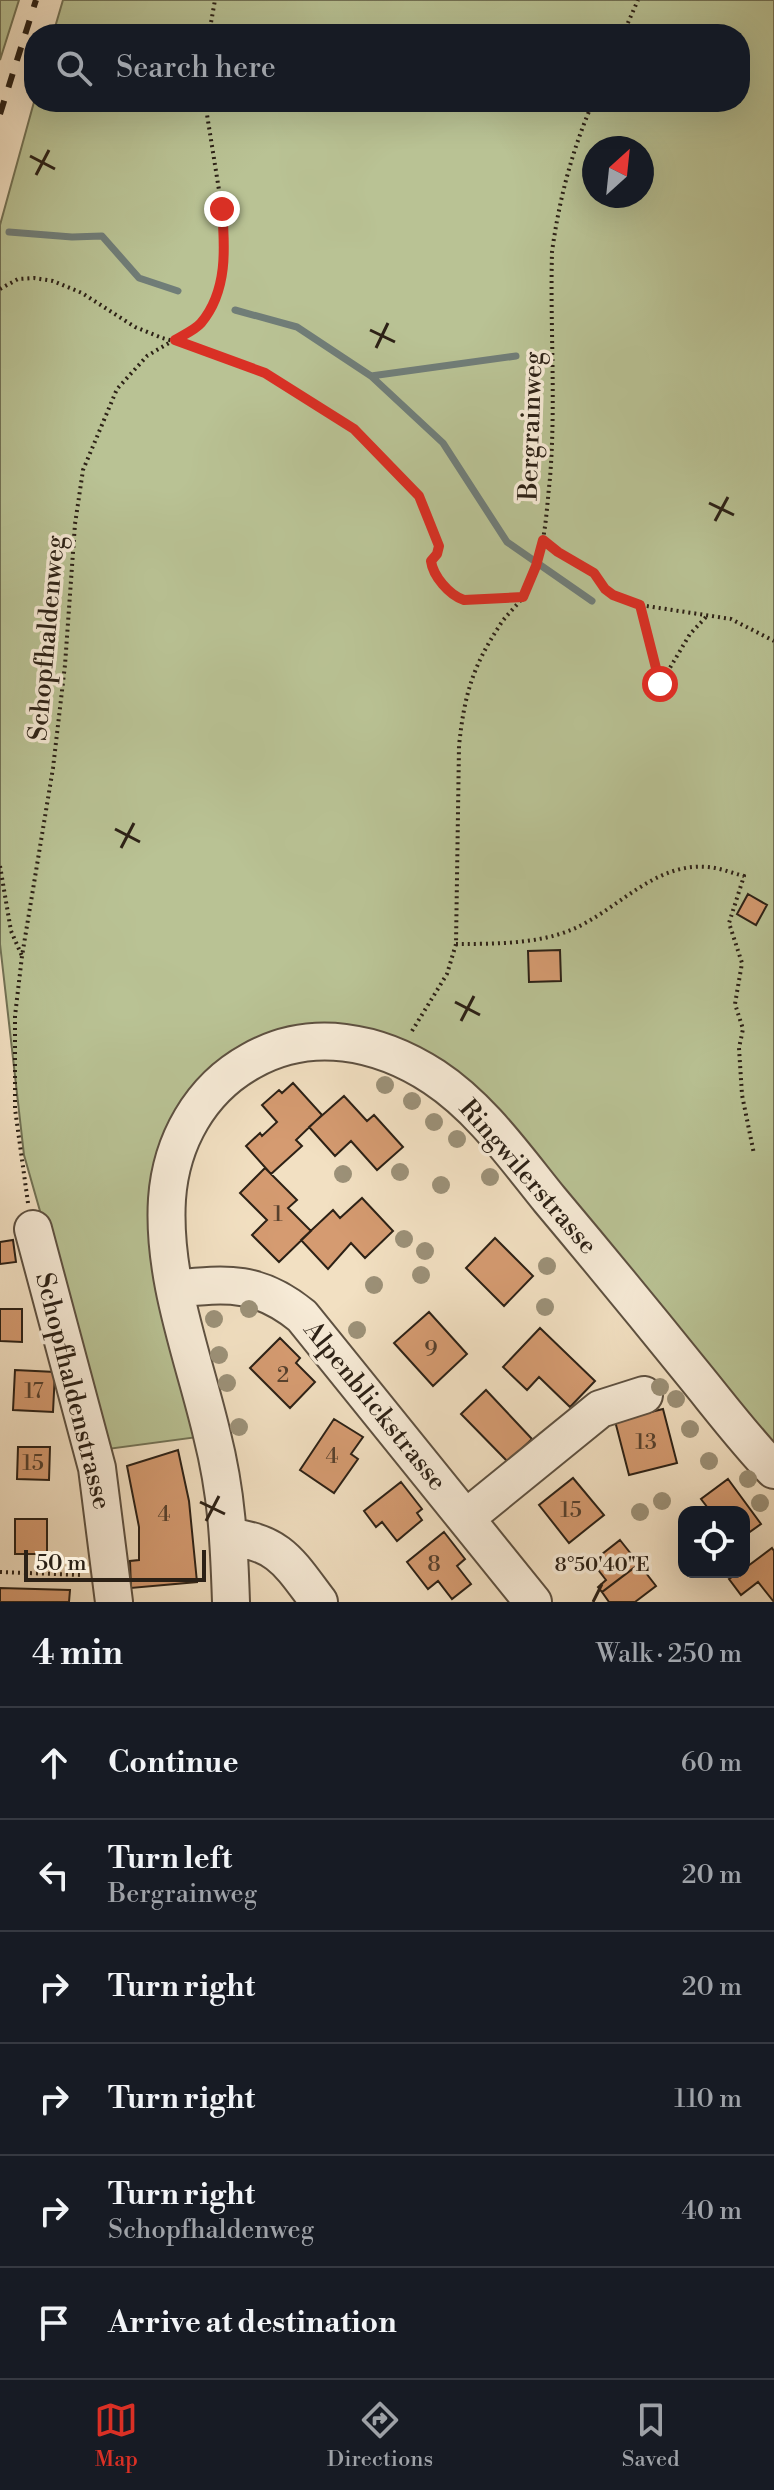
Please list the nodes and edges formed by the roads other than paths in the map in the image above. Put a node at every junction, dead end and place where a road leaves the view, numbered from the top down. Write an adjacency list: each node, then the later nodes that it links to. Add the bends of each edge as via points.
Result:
1 (33, 1229): 7 (street, Schopfhaldenstrasse, via 97,1468)
2 (175, 1289): 4 (street, Ringwilerstrasse, via 167,1225 169,1183 185,1128 206,1097 242,1065 298,1043 343,1042 378,1049 417,1066 484,1121); 5 (street, Alpenblickstrasse, via 248,1287 295,1310); 6 (street, Ringwilerstrasse, via 215,1448)
3 (644, 1395): 5 (street, via 600,1409)
4 (774, 1470)
5 (466, 1518): 10 (street, Alpenblickstrasse)
6 (229, 1537): 8 (street, Ringwilerstrasse); 9 (street, via 271,1547)
7 (113, 1589)
8 (231, 1602)
9 (319, 1602)
10 (533, 1602)

